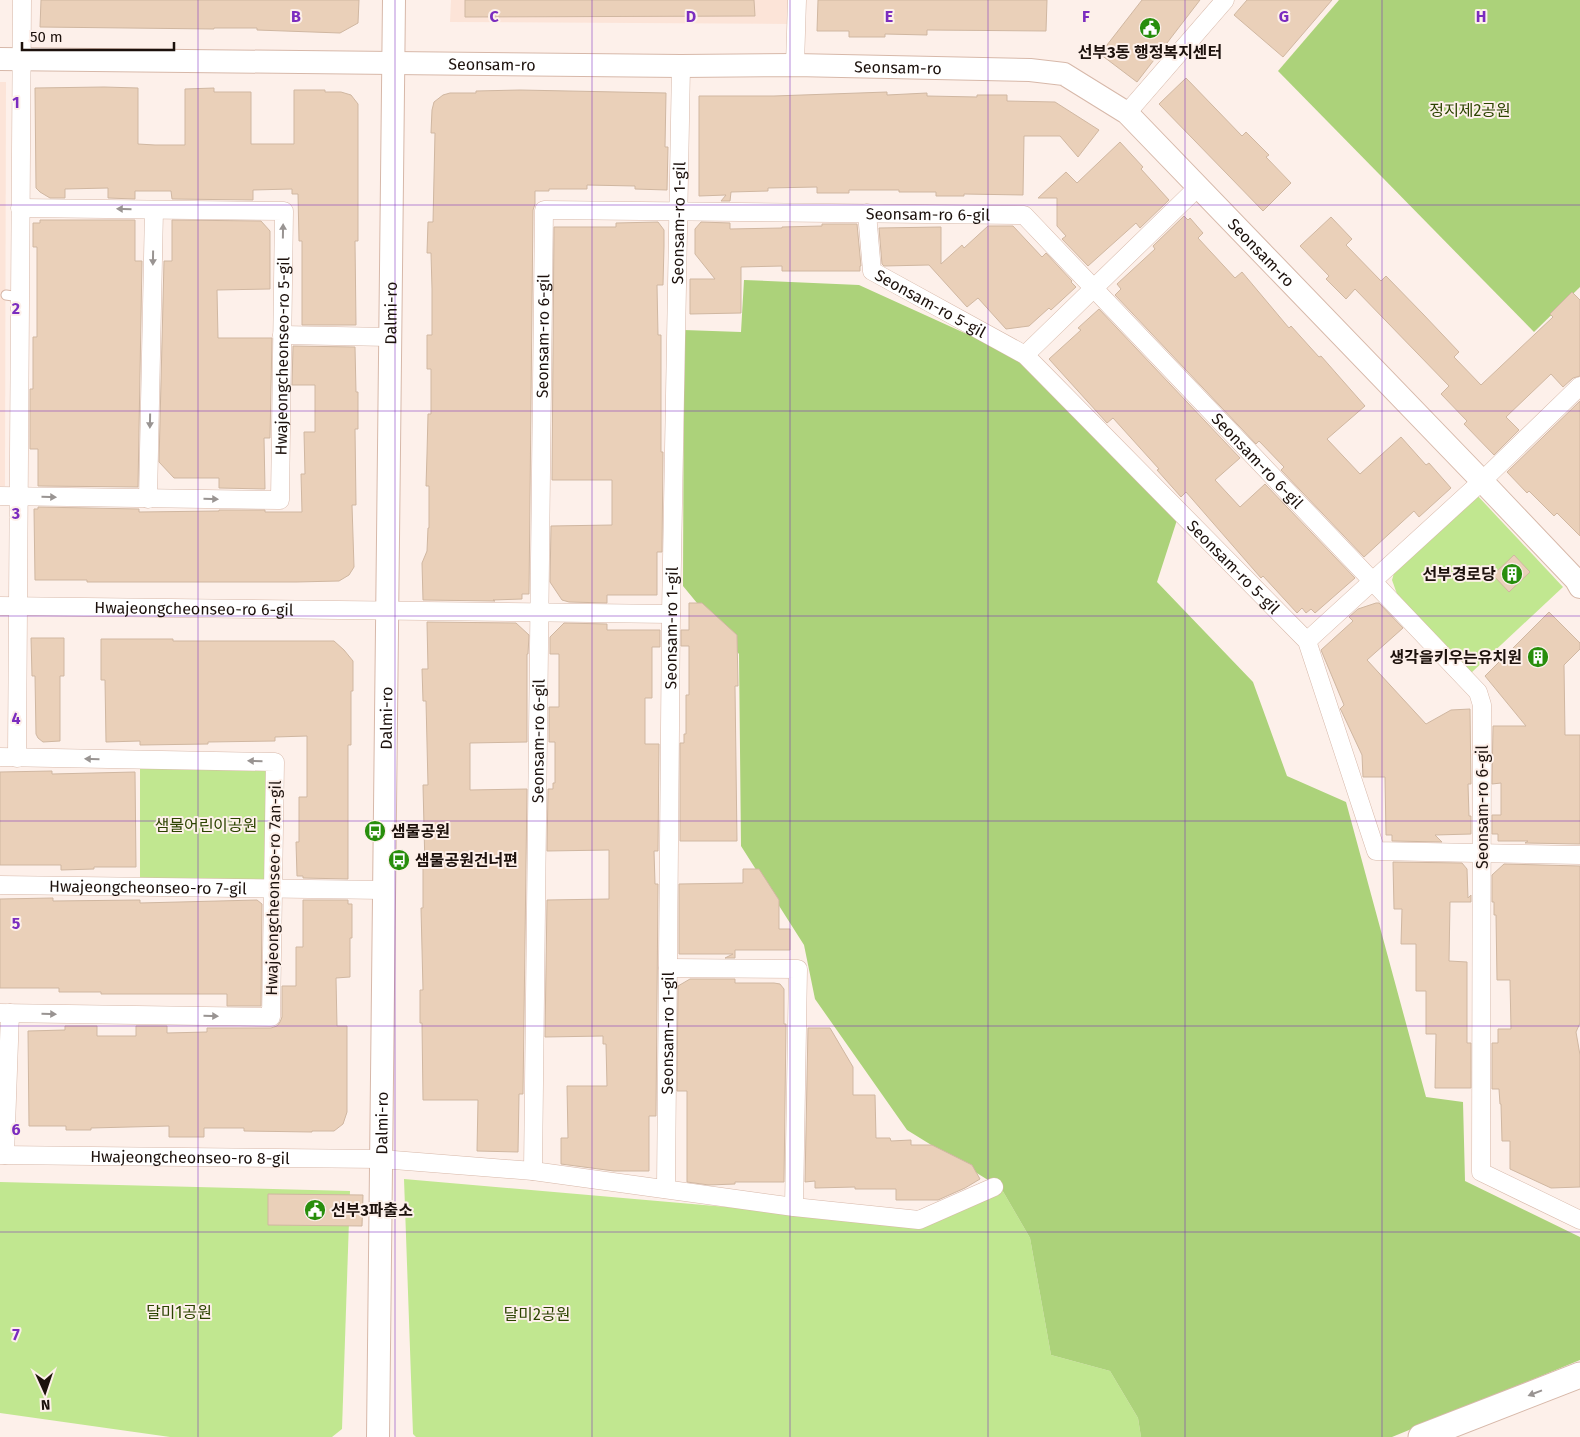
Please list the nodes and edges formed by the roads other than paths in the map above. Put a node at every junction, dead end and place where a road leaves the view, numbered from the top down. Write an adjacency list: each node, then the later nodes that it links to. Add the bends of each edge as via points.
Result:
1 (22, 0): 5 (street)
2 (394, 0): 6 (street, Dalmi-ro)
3 (1221, 1): 9 (street)
4 (794, 2): 7 (street)
5 (11, 59): 6 (street, Seonsam-ro); 11 (street)
6 (393, 64): 8 (street, Seonsam-ro); 17 (street, Dalmi-ro)
7 (795, 64): 8 (street, Seonsam-ro); 9 (street, Seonsam-ro, via 1030,70 1064,74)
8 (681, 66): 13 (street, Seonsam-ro 1-gil)
9 (1127, 113): 10 (street, Seonsam-ro)
10 (1198, 187): 15 (street); 20 (street, Seonsam-ro)
11 (20, 208): 12 (street, Hwajeongcheonseo-ro 5-gil, one-way to 11); 22 (street, via 13,296)
12 (154, 210): 16 (street, Hwajeongcheonseo-ro 5-gil, one-way to 12, via 284,211); 23 (street, one-way to 23)
13 (678, 211): 14 (street, Seonsam-ro 6-gil); 28 (street, Seonsam-ro 6-gil, via 544,210); 29 (street, Seonsam-ro 1-gil)
14 (867, 213): 15 (street, Seonsam-ro 6-gil, via 1024,215); 18 (street, Seonsam-ro 5-gil, via 872,271)
15 (1094, 288): 18 (street); 24 (street, Seonsam-ro 6-gil)
16 (282, 335): 17 (street); 23 (street, Hwajeongcheonseo-ro 5-gil, one-way to 16, via 280,500)
17 (390, 337): 27 (street, Dalmi-ro)
18 (1025, 355): 30 (street, Seonsam-ro 5-gil)
19 (1580, 386): 20 (street)
20 (1482, 481): 24 (street); 25 (street, Seonsam-ro)
21 (0, 496): 22 (street, Hwajeongcheonseo-ro 5-gil)
22 (18, 496): 23 (street, Hwajeongcheonseo-ro 5-gil, one-way to 23); 26 (street)
23 (148, 498)
24 (1372, 580): 30 (street); 32 (street, Seonsam-ro 6-gil, via 1478,692 1482,705)
25 (1580, 587)
26 (9, 606): 27 (street, Hwajeongcheonseo-ro 6-gil); 31 (street)
27 (387, 610): 28 (street, Hwajeongcheonseo-ro 6-gil); 36 (street, Dalmi-ro)
28 (540, 612): 29 (street, Hwajeongcheonseo-ro 6-gil); 41 (street, Seonsam-ro 6-gil)
29 (671, 614): 37 (street, Seonsam-ro 1-gil)
30 (1306, 641): 32 (street, Seonsam-ro 5-gil, via 1376,851)
31 (8, 758): 35 (street, Hwajeongcheonseo-ro 7an-gil, one-way to 31, via 275,762)
32 (1482, 854): 33 (street, Seonsam-ro 5-gil); 45 (street, Seonsam-ro 6-gil, via 1481,1172)
33 (1580, 855)
34 (0, 885): 35 (street, Hwajeongcheonseo-ro 7-gil)
35 (274, 888): 36 (street, Hwajeongcheonseo-ro 7-gil); 38 (street, Hwajeongcheonseo-ro 7an-gil, one-way to 35, via 271,1017)
36 (384, 890): 40 (street, Dalmi-ro)
37 (668, 968): 43 (street, Seonsam-ro 1-gil); 44 (street, via 798,969)
38 (5, 1013): 39 (street)
39 (2, 1155): 40 (street, Hwajeongcheonseo-ro 8-gil)
40 (381, 1159): 41 (street, Hwajeongcheonseo-ro 8-gil); 47 (street, Dalmi-ro)
41 (534, 1171): 43 (street, Hwajeongcheonseo-ro 8-gil)
42 (994, 1187): 44 (street, via 919,1220)
43 (666, 1189): 44 (street, Hwajeongcheonseo-ro 8-gil)
44 (794, 1207)
45 (1580, 1220)
46 (1580, 1375): 48 (main road, one-way to 48)
47 (378, 1437)
48 (1421, 1437)

